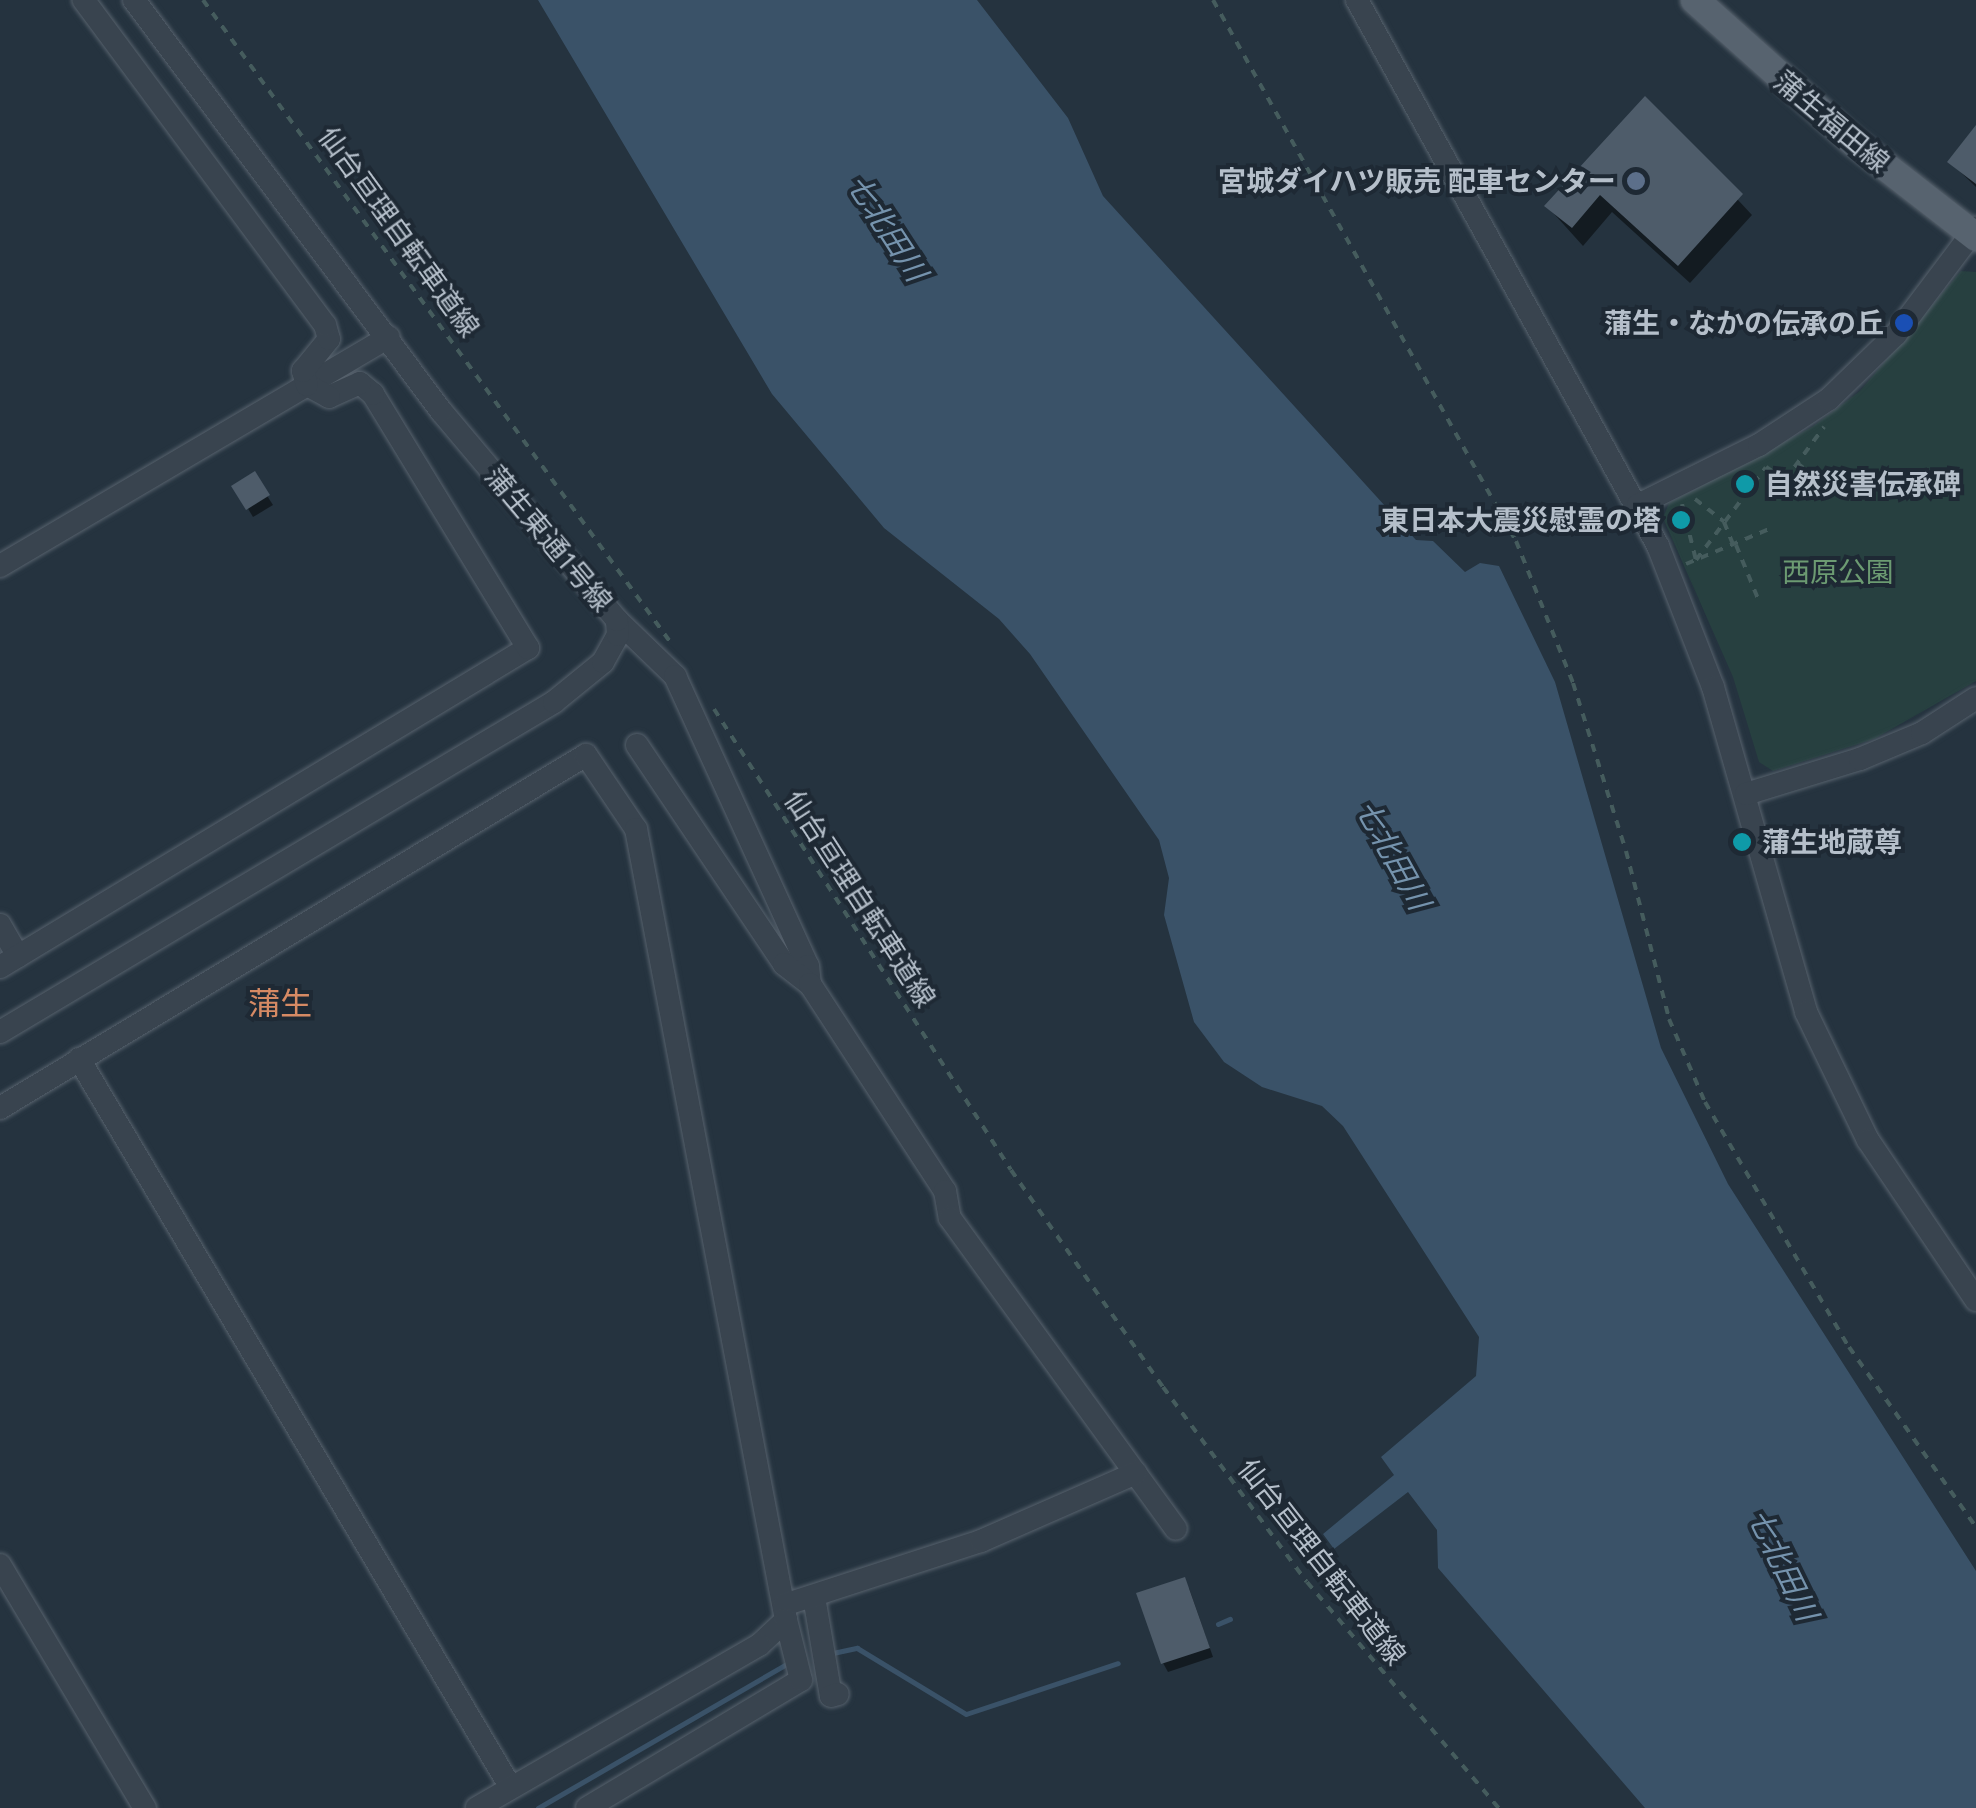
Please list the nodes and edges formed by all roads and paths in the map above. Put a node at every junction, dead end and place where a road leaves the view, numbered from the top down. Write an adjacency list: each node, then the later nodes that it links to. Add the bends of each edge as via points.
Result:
1 (84, 0): 9 (street, via 325,325 329,339 303,371)
2 (134, 0): 8 (street, 蒲生東通1号線)
3 (203, 0): 22 (path, 仙台亘理自転車道線)
4 (1214, 0): 35 (path, via 1516,541 1574,683 1669,1019 1704,1102 1849,1347)
5 (1356, 0): 13 (street)
6 (1695, 0): 7 (main road, 蒲生福田線, via 1854,142)
7 (1975, 233): 13 (street, via 1896,334 1828,399 1773,436)
8 (388, 337): 9 (street); 21 (street, 蒲生東通1号線)
9 (307, 385): 19 (street); 28 (street, via 329,396 360,384 373,394 528,648)
10 (1829, 421): 11 (path)
11 (1798, 463): 12 (path); 14 (path, via 1785,480 1766,467)
12 (1838, 494)
13 (1638, 505): 26 (street, via 1685,608)
14 (1724, 522): 16 (path); 17 (path); 17 (path, via 1694,498 1681,504)
15 (1774, 527): 16 (path)
16 (1734, 544): 17 (path); 20 (path)
17 (1696, 560): 18 (path)
18 (1688, 563)
19 (0, 566)
20 (1760, 600)
21 (617, 620): 29 (street, via 675,676 808,966); 30 (street, 蒲生東通1号線, via 603,662 554,702)
22 (681, 658)
23 (1976, 698): 26 (street, via 1891,746)
24 (713, 708): 44 (path, 仙台亘理自転車道線, via 1011,1170 1163,1387 1307,1582)
25 (637, 745): 29 (street, via 784,964)
26 (1746, 794): 33 (street, via 1788,957 1834,1075 1868,1140)
27 (0, 925): 28 (street)
28 (9, 961)
29 (810, 984): 34 (street, via 945,1191 950,1218)
30 (0, 1032)
31 (78, 1060): 32 (street); 38 (street, via 586,755 636,829); 40 (street)
32 (0, 1108)
33 (1976, 1300)
34 (1136, 1473): 36 (street); 38 (street, via 981,1541)
35 (1976, 1528)
36 (1176, 1529)
37 (0, 1565): 41 (street)
38 (795, 1610): 39 (street, via 818,1630); 40 (street, via 758,1645); 43 (street, via 801,1680)
39 (833, 1686)
40 (511, 1788): 42 (street)
41 (145, 1808)
42 (477, 1808)
43 (588, 1808)
44 (1499, 1808)

